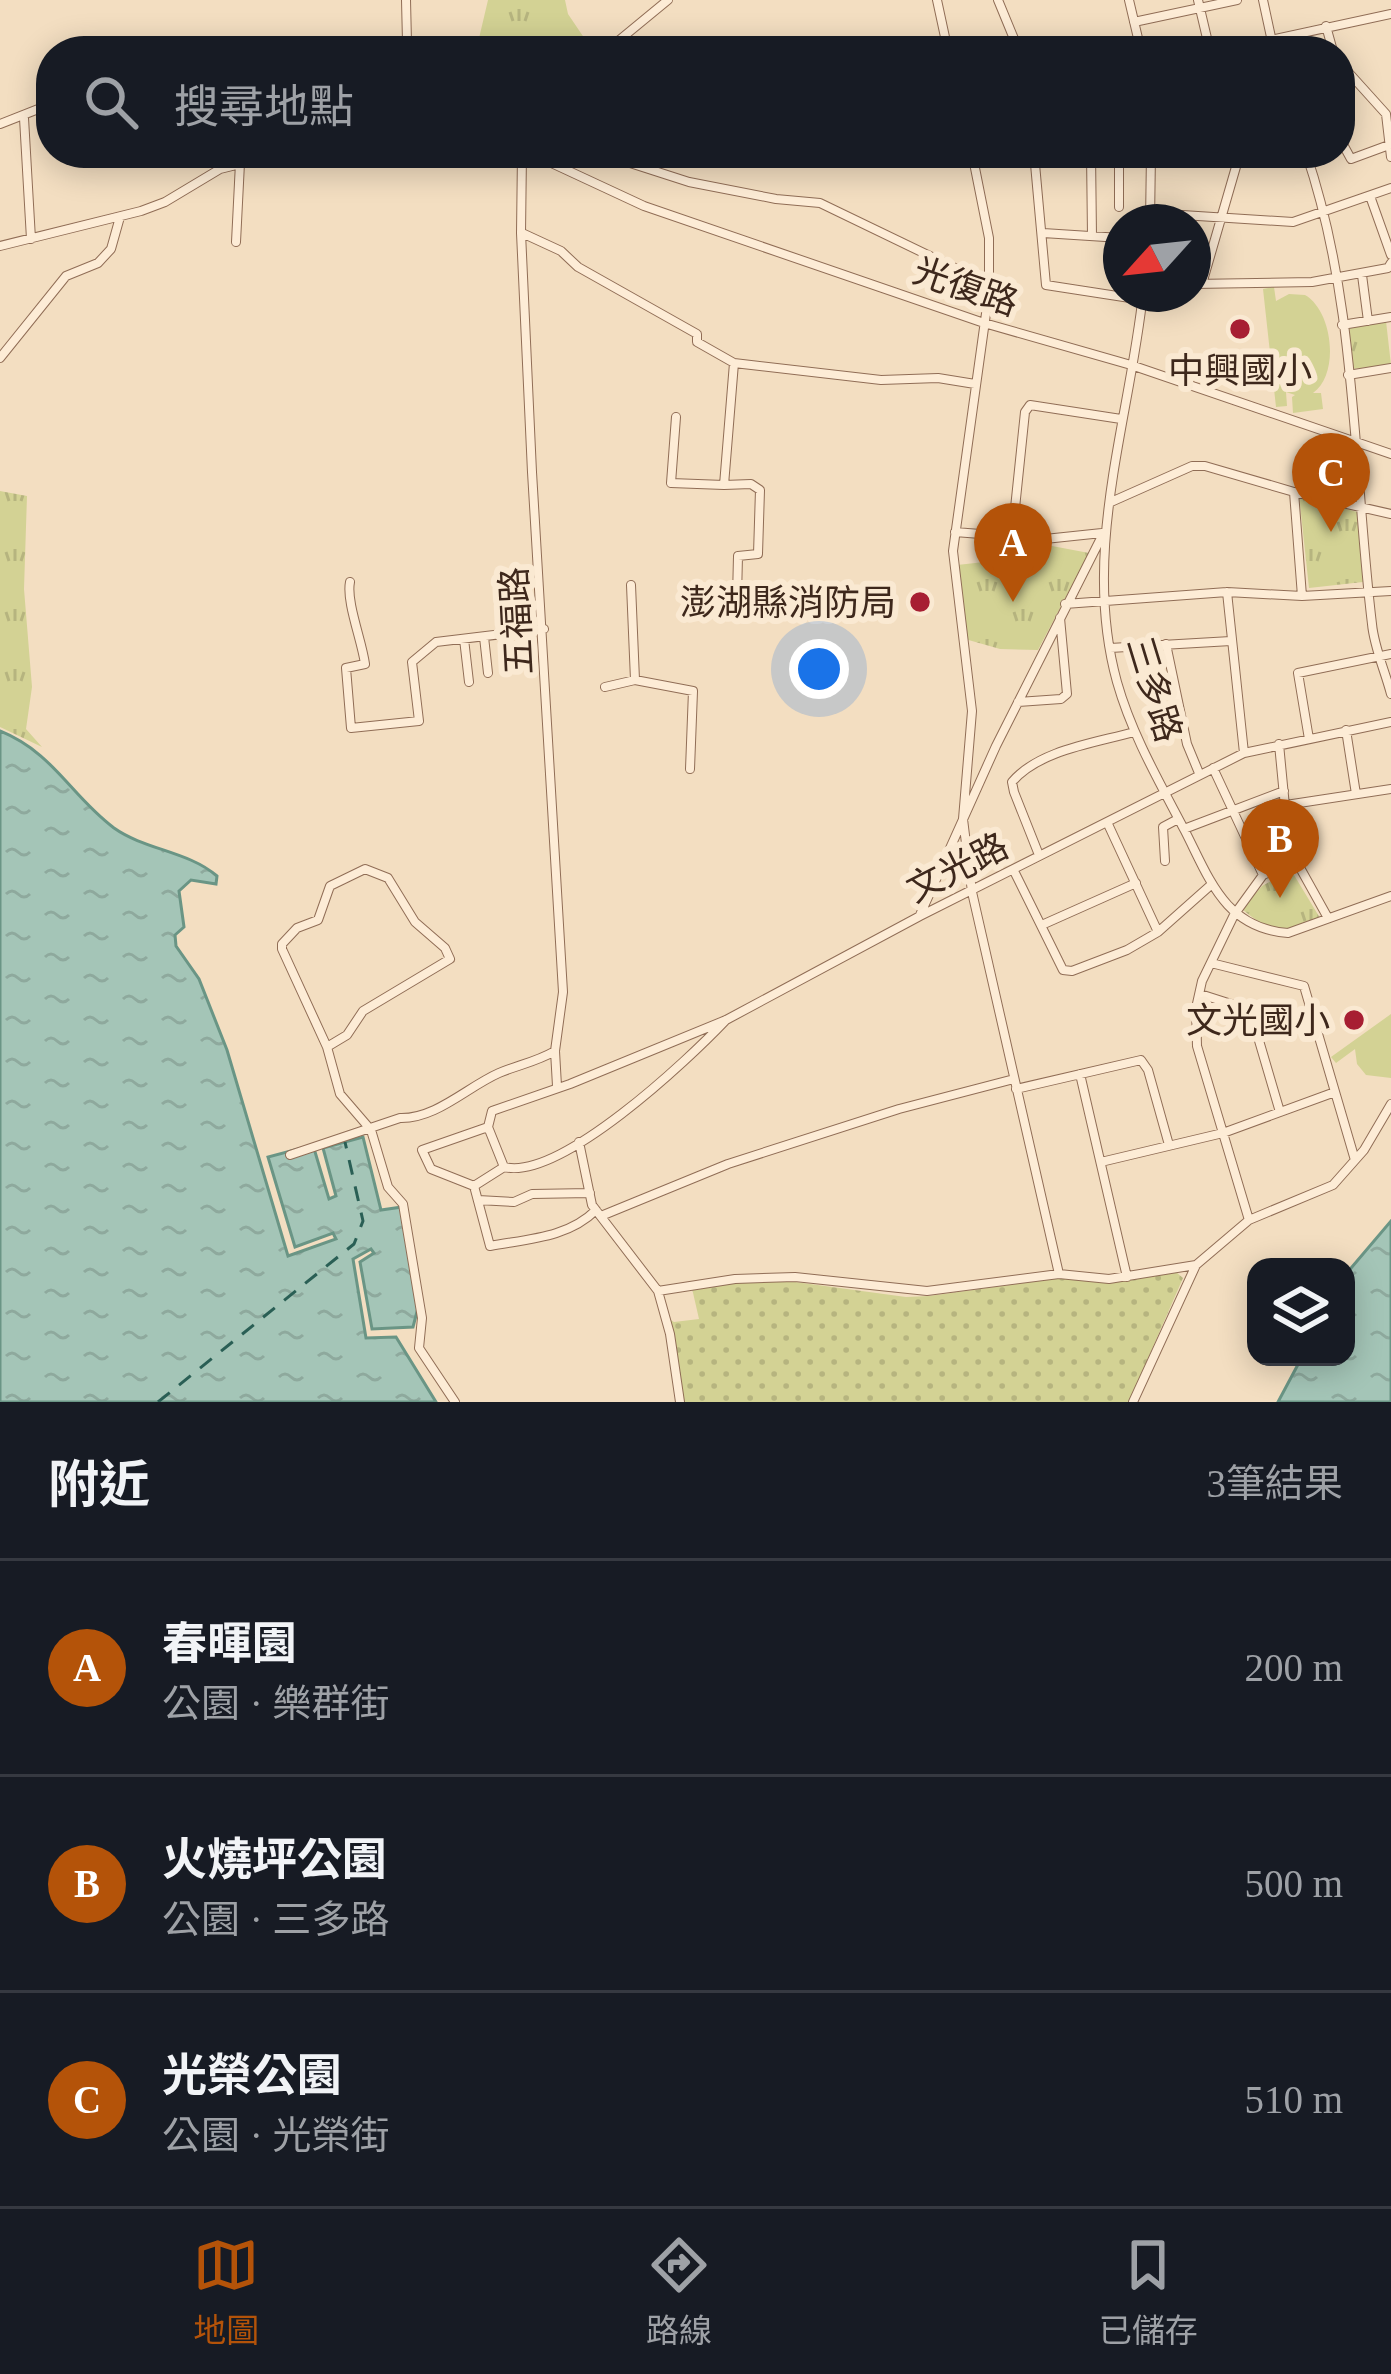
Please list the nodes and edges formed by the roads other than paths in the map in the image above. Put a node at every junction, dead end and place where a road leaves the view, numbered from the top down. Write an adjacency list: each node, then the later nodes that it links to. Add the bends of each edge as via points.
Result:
1 (406, 0): 12 (street)
2 (668, 0): 13 (street)
3 (937, 0): 14 (street)
4 (998, 0): 15 (street)
5 (1129, 0): 10 (street)
6 (1238, 0): 8 (street)
7 (1263, 0): 18 (street)
8 (1199, 3): 10 (street); 17 (street)
9 (1391, 14): 11 (street)
10 (1134, 22): 16 (street)
11 (1326, 26): 19 (street); 20 (street)
12 (407, 36)
13 (624, 36)
14 (945, 36)
15 (1013, 36)
16 (1138, 36)
17 (1207, 36)
18 (1270, 36)
19 (1284, 36)
20 (1329, 36)
21 (1355, 79): 25 (street, via 1386,113)
22 (36, 112): 23 (street)
23 (24, 118): 24 (street); 53 (street)
24 (0, 124)
25 (1389, 145): 26 (street); 27 (street)
26 (1391, 157)
27 (1355, 158)
28 (223, 168): 40 (street)
29 (240, 168): 54 (street)
30 (525, 168): 49 (street, 五福路)
31 (559, 168): 66 (street, 光復路, via 644,206)
32 (646, 168): 60 (street, via 820,203)
33 (975, 168): 60 (street)
34 (1036, 168): 50 (street)
35 (1090, 168): 51 (street)
36 (1119, 168): 43 (street)
37 (1151, 168): 44 (street)
38 (1235, 168): 48 (street)
39 (1311, 168): 45 (street)
40 (220, 169): 46 (street)
41 (1391, 188): 42 (street)
42 (1370, 196): 45 (street); 57 (street)
43 (1119, 204)
44 (1150, 204)
45 (1325, 209): 48 (street, via 1293,222); 59 (street)
46 (120, 217): 53 (street); 68 (street, via 111,249 66,276)
47 (1211, 219): 48 (street)
48 (1219, 219): 55 (street)
49 (521, 233): 69 (street, via 561,250); 97 (street, 五福路)
50 (1043, 233): 51 (street); 62 (street, via 1046,285)
51 (1092, 236): 52 (street)
52 (1103, 237)
53 (31, 239): 56 (street)
54 (236, 242)
55 (1211, 244)
56 (0, 246)
57 (1391, 259): 58 (street, via 1388,268)
58 (1362, 274): 59 (street); 65 (street)
59 (1337, 279): 61 (street); 67 (street)
60 (988, 284): 66 (street)
61 (1211, 284)
62 (1103, 292)
63 (1140, 312): 70 (street, 三多路)
64 (1391, 317): 65 (street)
65 (1368, 321): 67 (street)
66 (984, 323): 70 (street, 光復路); 73 (street)
67 (1342, 325): 72 (street)
68 (0, 358)
69 (734, 363): 73 (street); 78 (street)
70 (1131, 365): 75 (street, 三多路); 76 (street, 光復路)
71 (1391, 368): 72 (street)
72 (1348, 375): 76 (street)
73 (975, 384): 83 (street)
74 (676, 417): 78 (street, via 671,483)
75 (1121, 419): 80 (street, 三多路); 85 (street, via 1030,405)
76 (1354, 443): 77 (street, 光復路); 81 (street)
77 (1391, 454)
78 (724, 484): 93 (street, via 760,490 758,554 738,556)
79 (1294, 492): 80 (street, via 1192,466); 81 (street); 92 (street)
80 (1109, 503): 84 (street, 三多路)
81 (1363, 508): 82 (street); 89 (street)
82 (1391, 514)
83 (955, 532): 85 (street); 126 (street, via 972,711)
84 (1104, 533): 85 (street); 94 (street, 三多路); 95 (street)
85 (1012, 538): 86 (street)
86 (1012, 569)
87 (350, 582): 99 (street, via 365,664 346,668 351,728 419,721 412,662 436,642)
88 (631, 585): 105 (street)
89 (1370, 591): 90 (street); 92 (street); 103 (street, via 1372,629)
90 (1391, 591)
91 (1227, 592): 92 (street); 94 (street); 100 (street)
92 (1302, 596)
93 (737, 597)
94 (1106, 600): 95 (street); 102 (street, 三多路)
95 (1065, 604): 96 (street)
96 (1060, 616): 109 (street); 109 (street, via 1067,694)
97 (544, 629): 98 (street); 147 (street, 五福路, via 563,992)
98 (484, 637): 99 (street); 104 (street)
99 (464, 639): 106 (street)
100 (1231, 641): 101 (street); 115 (street)
101 (1166, 644): 102 (street); 118 (street)
102 (1110, 648): 112 (street, 三多路)
103 (1386, 655): 108 (street); 113 (street, via 1298,673)
104 (488, 674)
105 (635, 680): 107 (street); 117 (street, via 693,691)
106 (469, 682)
107 (605, 687)
108 (1391, 694)
109 (1018, 702): 126 (street)
110 (1391, 722): 111 (street, 文光路)
111 (1346, 730): 113 (street, 文光路); 122 (street)
112 (1134, 732): 120 (street, 三多路); 129 (street, via 1058,753 1012,782)
113 (1309, 739): 114 (street, 文光路)
114 (1279, 744): 115 (street, 文光路); 121 (street)
115 (1244, 753): 116 (street, 文光路)
116 (1213, 768): 118 (street, 文光路); 124 (street)
117 (690, 769)
118 (1199, 773): 120 (street, 文光路)
119 (1391, 789): 122 (street)
120 (1163, 791): 125 (street, 三多路); 127 (street, 文光路)
121 (1284, 791): 123 (street); 124 (street)
122 (1356, 794): 123 (street)
123 (1285, 805): 131 (street)
124 (1233, 809): 128 (street); 133 (street)
125 (1178, 818): 128 (street, 三多路); 130 (street, via 1163,827)
126 (963, 819): 136 (street); 139 (street)
127 (1107, 821): 129 (street, 文光路); 134 (street)
128 (1184, 829): 135 (street, 三多路)
129 (1039, 855): 132 (street, 文光路)
130 (1166, 861)
131 (1296, 861): 133 (street); 140 (street)
132 (1014, 871): 136 (street, 文光路); 141 (street)
133 (1263, 875): 138 (street)
134 (1136, 884): 141 (street); 142 (street)
135 (1212, 884): 138 (street, 三多路); 142 (street)
136 (972, 892): 139 (street, 文光路); 149 (street)
137 (1391, 896): 140 (street)
138 (1234, 915): 140 (street, via 1288,933); 143 (street)
139 (920, 916): 145 (street, 文光路)
140 (1328, 918)
141 (1044, 924): 142 (street, via 1063,970 1072,971)
142 (1158, 932)
143 (1211, 963): 144 (street); 151 (street, via 1304,986)
144 (1200, 994): 153 (street, via 1250,1010); 156 (street, via 1197,1046)
145 (726, 1020): 150 (street, 文光路); 157 (street, via 676,1072)
146 (327, 1047): 146 (street, via 282,944 318,920 330,886 365,869 388,878 450,959 363,1011); 155 (street, via 340,1094)
147 (555, 1051): 150 (street, 五福路); 155 (street)
148 (1080, 1073): 149 (street); 158 (street, via 1141,1060); 161 (street)
149 (1015, 1084): 166 (street, via 899,1109); 169 (street)
150 (557, 1086): 154 (street, 文光路, via 492,1111)
151 (1335, 1092): 153 (street); 160 (street)
152 (1391, 1104): 160 (street)
153 (1280, 1112): 156 (street)
154 (488, 1127): 162 (street); 163 (street, via 422,1150 431,1169)
155 (371, 1130): 159 (street); 172 (street, via 388,1187 403,1204 422,1318 419,1348)
156 (1222, 1133): 158 (street); 167 (street)
157 (579, 1142): 162 (street, via 526,1170); 164 (street)
158 (1169, 1145): 161 (street)
159 (290, 1155)
160 (1356, 1161): 167 (street, via 1327,1189)
161 (1101, 1162): 170 (street)
162 (504, 1167): 163 (street)
163 (475, 1186): 165 (street)
164 (590, 1192): 165 (street); 166 (street)
165 (478, 1200): 166 (street, via 490,1246 558,1234)
166 (598, 1213): 171 (street)
167 (1249, 1220): 168 (street)
168 (1196, 1265): 170 (street); 174 (street)
169 (1059, 1274): 170 (street); 171 (street, via 927,1291 795,1276)
170 (1127, 1277)
171 (658, 1291): 173 (street)
172 (455, 1402)
173 (680, 1402)
174 (1133, 1402)

